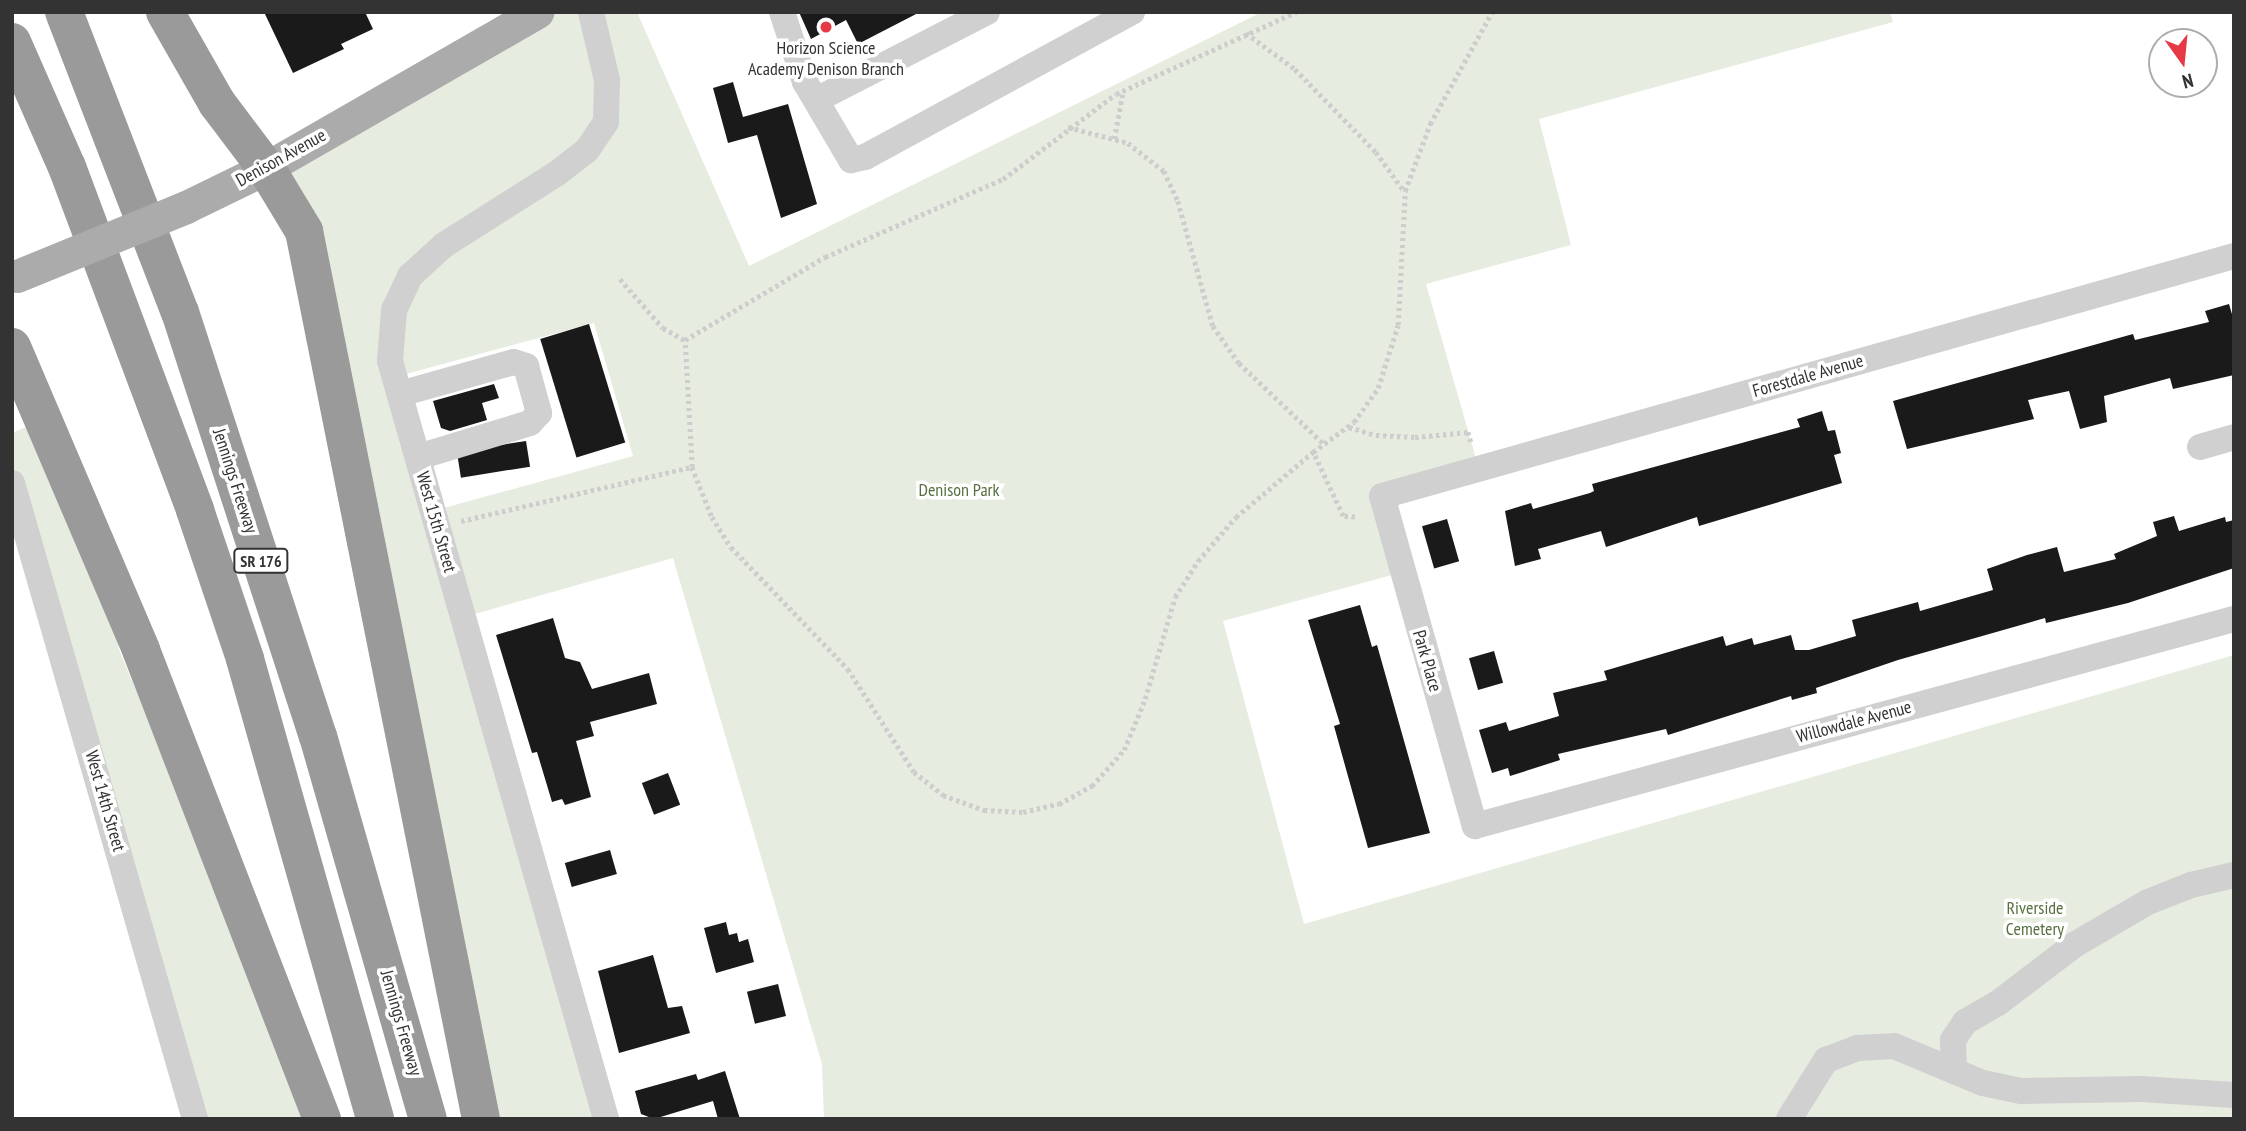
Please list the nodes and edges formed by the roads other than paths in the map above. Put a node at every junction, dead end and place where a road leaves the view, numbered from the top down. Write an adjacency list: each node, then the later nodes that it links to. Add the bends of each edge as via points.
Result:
1 (64, 12): 29 (highway, Jennings Freeway / SR 176, via 180,312 318,736)
2 (165, 12): 10 (highway, via 217,103)
3 (537, 12): 10 (main road, Denison Avenue)
4 (591, 12): 14 (street, West 15th Street, via 607,80 606,122 587,150 444,246 410,276 394,310 390,361)
5 (782, 12): 9 (street)
6 (987, 12): 9 (street)
7 (1132, 12): 9 (street, via 865,157 851,160)
8 (12, 42): 28 (highway, SR 176, via 67,167 200,522 246,659)
9 (810, 91)
10 (266, 169): 12 (main road, Denison Avenue, bridge, via 186,207); 30 (highway, via 304,231)
11 (2234, 256): 19 (street, Forestdale Avenue)
12 (15, 276)
13 (12, 347): 27 (highway, via 141,650)
14 (400, 394): 17 (street, West 15th Street); 17 (street, via 514,362 526,366 539,413 530,423)
15 (2234, 437): 16 (street)
16 (2200, 447)
17 (418, 457): 31 (street, West 15th Street)
18 (12, 483): 20 (street, West 14th Street)
19 (1382, 496): 22 (street, Park Place)
20 (21, 539): 26 (street, West 14th Street)
21 (2234, 619): 22 (street, Willowdale Avenue)
22 (1475, 825)
23 (2234, 875): 24 (street, via 2148,902 2074,945 1998,1003 1965,1022 1952,1040)
24 (1954, 1071): 25 (street, via 2022,1091 2141,1089); 32 (street, via 1894,1046 1858,1048 1826,1060)
25 (2234, 1096)
26 (195, 1119)
27 (322, 1119)
28 (375, 1119)
29 (428, 1119)
30 (481, 1119)
31 (606, 1119)
32 (1789, 1119)

